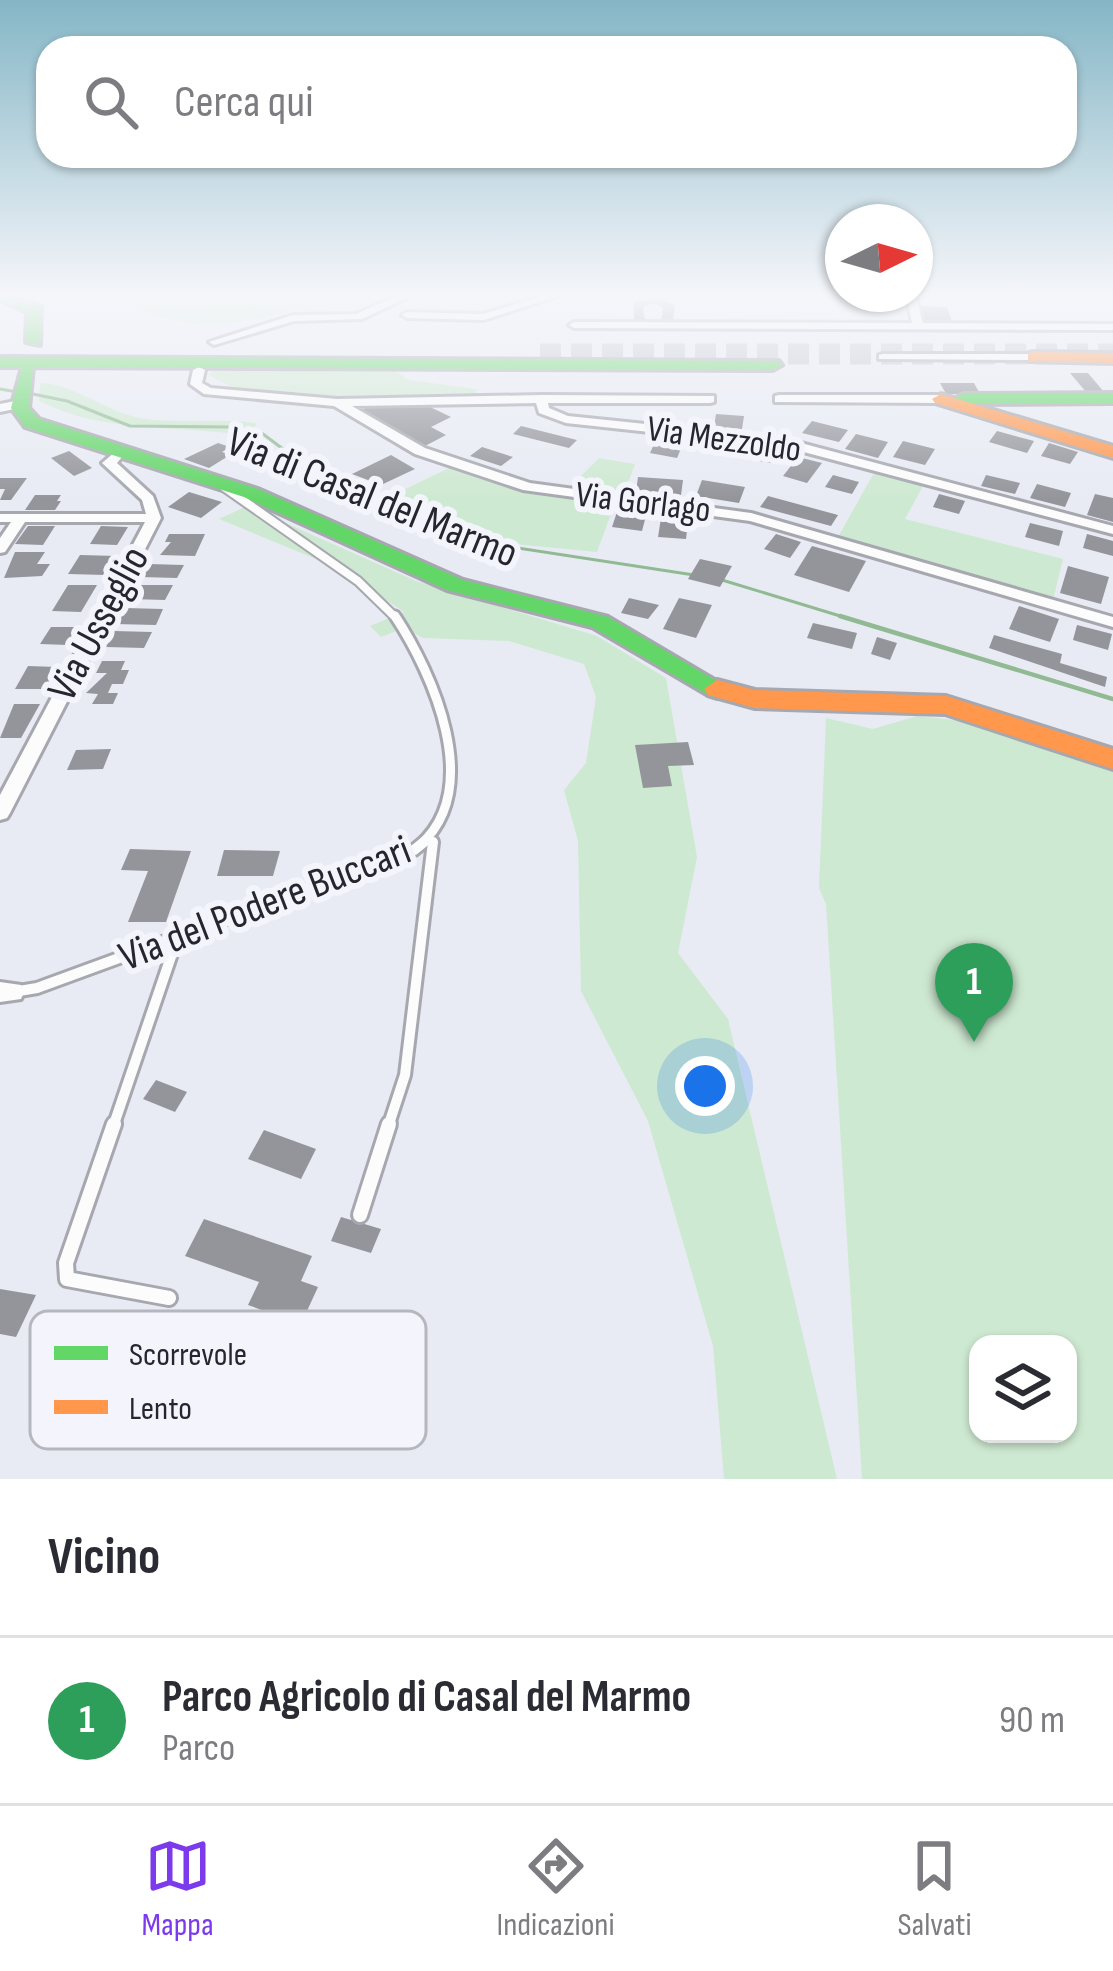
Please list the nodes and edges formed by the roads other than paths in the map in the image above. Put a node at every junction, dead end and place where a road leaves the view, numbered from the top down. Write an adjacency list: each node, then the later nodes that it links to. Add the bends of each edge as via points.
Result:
1 (371, 362): 6 (main road)
2 (1038, 362): 9 (main road)
3 (1083, 362): 7 (main road)
4 (773, 365): 6 (main road)
5 (200, 370): 13 (street, Via Gorlago, via 197,386 217,394)
6 (12, 379): 14 (main road, Via di Casal del Marmo, via 32,423)
7 (1113, 397): 9 (main road)
8 (778, 398): 12 (street)
9 (1064, 398): 12 (main road)
10 (542, 399): 11 (street); 13 (street, Via Mezzoldo); 20 (street, Via Mezzoldo, via 543,410 566,419 782,442)
11 (710, 399)
12 (941, 399): 15 (main road)
13 (337, 403): 22 (street, Via Gorlago, via 420,451 528,488 752,518)
14 (122, 450): 16 (main road, Via di Casal del Marmo); 19 (street, Via Usseglio, via 110,465 151,503)
15 (1113, 452)
16 (218, 481): 23 (main road, Via di Casal del Marmo, via 437,578 600,622 722,692 946,705); 26 (lane, Via del Podere Buccari, via 394,616 449,747 451,792)
17 (0, 518): 18 (street)
18 (21, 518): 19 (street); 21 (street)
19 (154, 518): 24 (street, Via Usseglio)
20 (1113, 530)
21 (0, 549)
22 (1113, 622)
23 (1113, 759)
24 (8, 781): 25 (street, Via Usseglio)
25 (0, 812)
26 (434, 835): 27 (lane, Via del Podere Buccari, via 390,860); 29 (lane, via 403,1089)
27 (176, 942): 28 (lane, Via del Podere Buccari); 30 (lane, via 66,1262 67,1280)
28 (6, 992)
29 (360, 1215)
30 (169, 1298)

